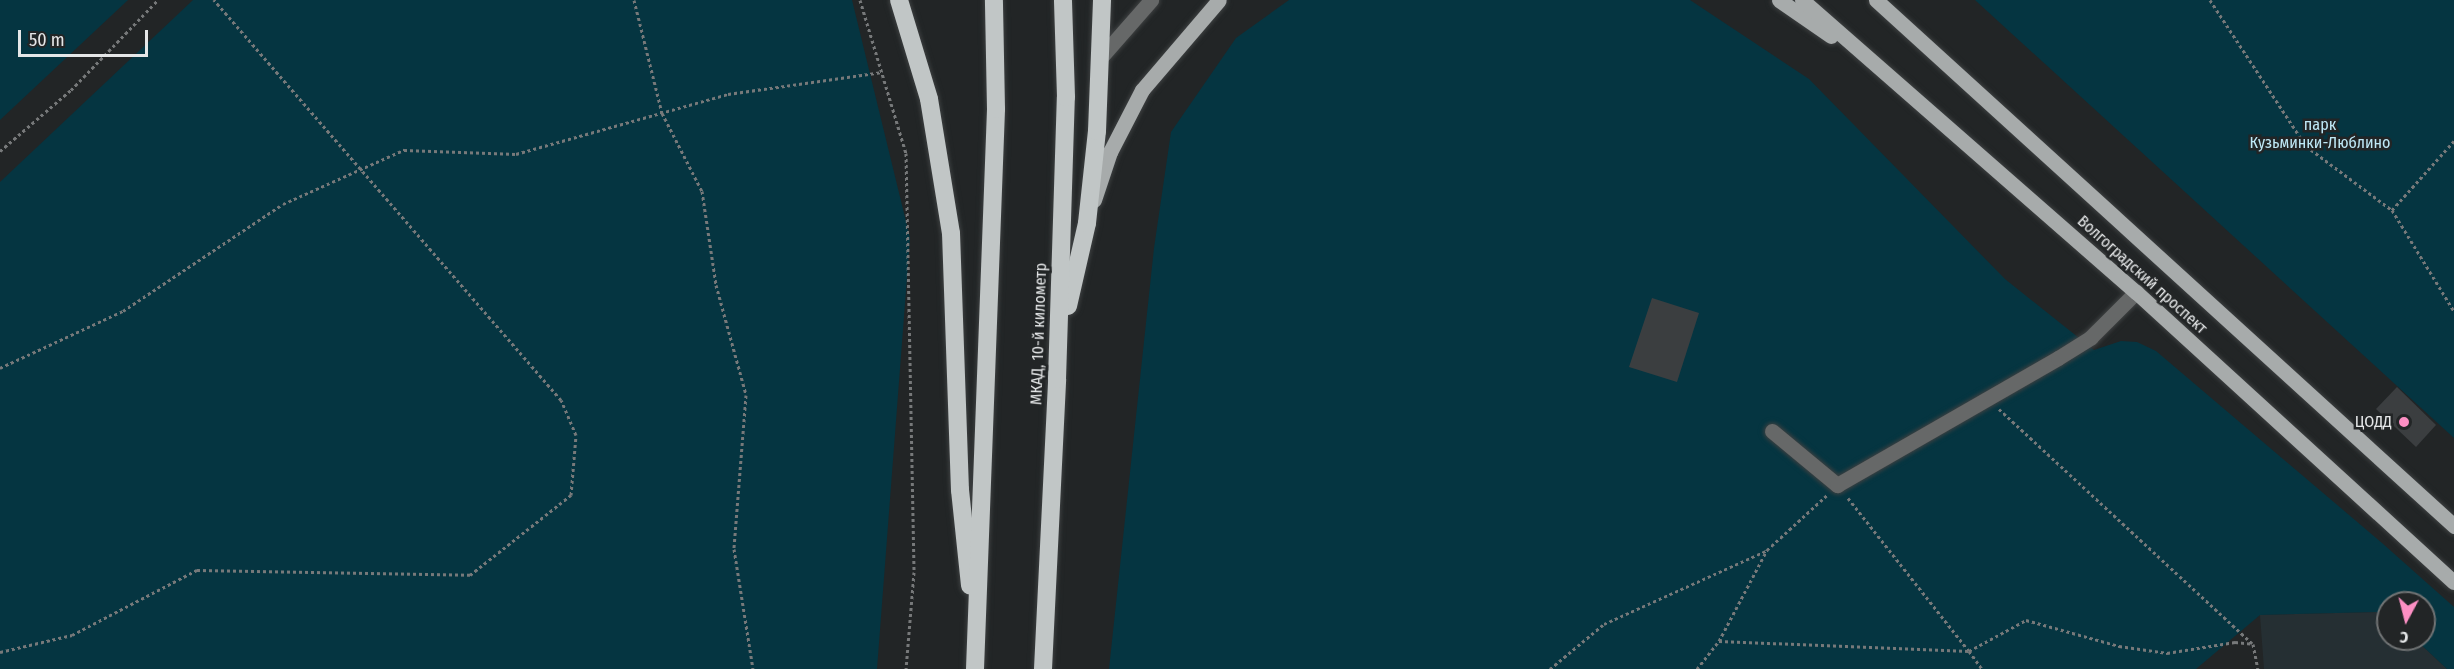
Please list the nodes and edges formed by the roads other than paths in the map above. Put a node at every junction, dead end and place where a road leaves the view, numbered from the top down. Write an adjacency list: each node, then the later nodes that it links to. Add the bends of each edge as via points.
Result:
1 (994, 0): 18 (highway, via 996,109)
2 (1063, 0): 14 (highway, МКАД, 10-й километр, via 1065,96)
3 (1102, 0): 10 (highway)
4 (1150, 0): 10 (lane)
5 (1219, 0): 12 (main road, via 1142,90 1110,152)
6 (1779, 0): 11 (main road)
7 (1802, 0): 11 (main road, Волгоградский проспект)
8 (1881, 3): 16 (main road, Волгоградский проспект)
9 (902, 6): 18 (highway, via 929,99 951,233 960,490)
10 (1101, 57): 12 (highway)
11 (1886, 74): 13 (main road, Волгоградский проспект)
12 (1087, 223): 14 (highway, via 1069,298)
13 (2136, 292): 15 (lane, via 2091,336 1838,485); 17 (main road, Волгоградский проспект)
14 (1057, 379): 19 (highway, МКАД, 10-й километр)
15 (1772, 431)
16 (2454, 526)
17 (2454, 582)
18 (976, 660)
19 (1043, 669)

